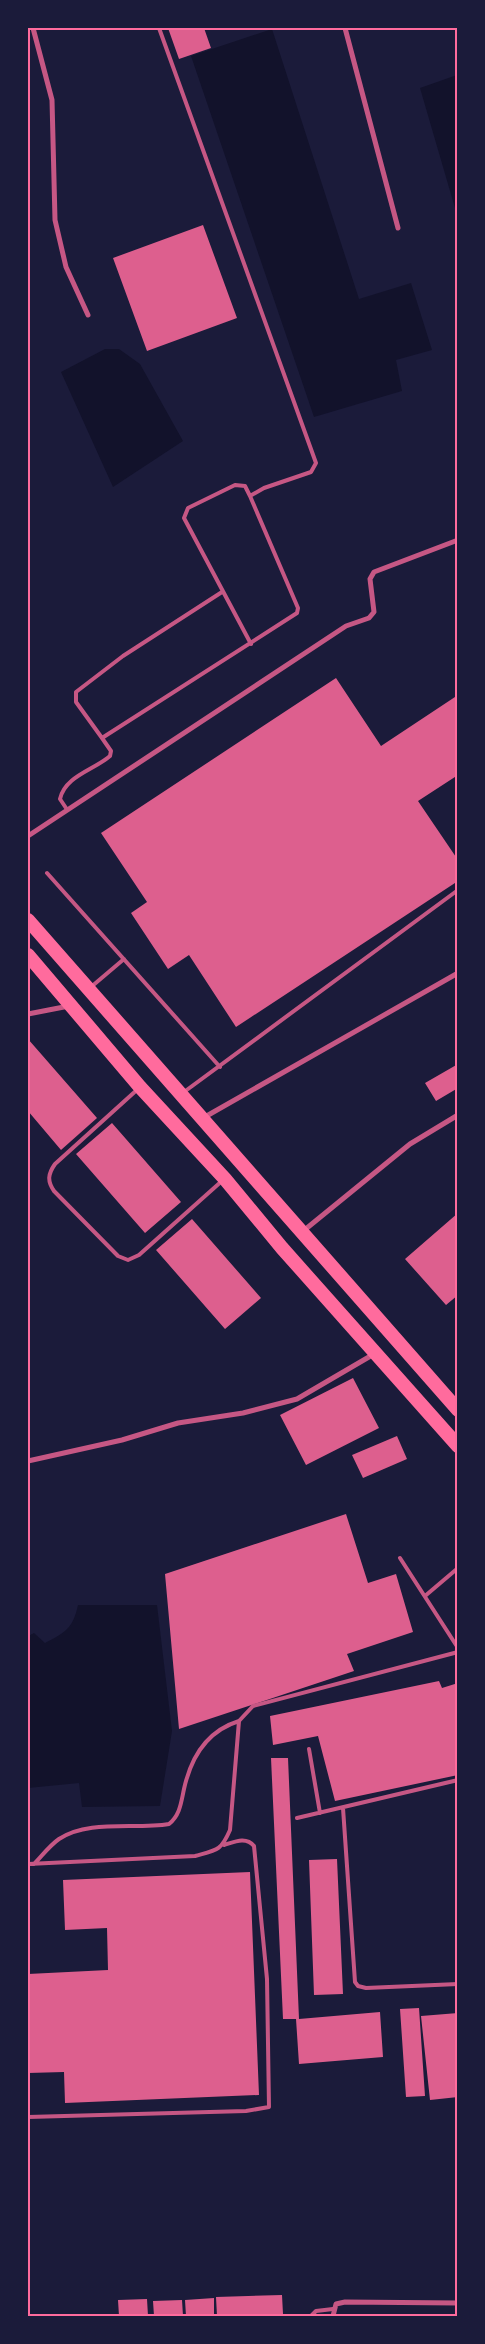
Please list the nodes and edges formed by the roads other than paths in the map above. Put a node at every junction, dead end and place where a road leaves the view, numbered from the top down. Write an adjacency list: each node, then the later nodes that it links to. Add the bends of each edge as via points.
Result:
1 (33, 28): 5 (street, via 52,100 55,220 66,267)
2 (159, 28): 6 (lane, via 316,463 311,472)
3 (345, 28): 4 (street)
4 (398, 228)
5 (88, 315)
6 (250, 496): 8 (lane, via 245,486 235,485 184,513 186,524); 9 (lane, via 298,608 294,617)
7 (458, 540): 11 (street, via 374,572 370,579 374,612 369,618 346,626)
8 (222, 592): 9 (lane); 10 (lane, via 123,656 76,692 76,702)
9 (251, 644): 10 (lane)
10 (102, 738): 11 (lane, via 111,751 110,756 62,790 60,799)
11 (66, 808): 12 (street)
12 (28, 836)
13 (47, 873): 17 (lane)
14 (458, 890): 22 (lane)
15 (28, 920): 19 (highway)
16 (28, 956): 20 (highway)
17 (124, 959): 19 (lane); 22 (lane)
18 (458, 973): 26 (street)
19 (89, 989): 24 (highway)
20 (71, 1005): 21 (street); 23 (highway)
21 (28, 1014)
22 (220, 1067): 24 (lane)
23 (140, 1087): 27 (highway); 27 (lane, via 55,1164 49,1175 54,1191 118,1256 128,1260 139,1256)
24 (180, 1095): 26 (highway)
25 (458, 1115): 28 (street, via 410,1144)
26 (202, 1118): 28 (highway)
27 (225, 1179): 29 (highway)
28 (301, 1233): 30 (highway)
29 (375, 1354): 31 (highway); 32 (street, via 297,1399 243,1413 178,1423 122,1440)
30 (458, 1410)
31 (458, 1446)
32 (28, 1461)
33 (400, 1558): 35 (lane)
34 (458, 1568): 35 (lane)
35 (424, 1596): 36 (lane)
36 (458, 1648)
37 (458, 1652): 38 (lane, via 253,1706)
38 (239, 1721): 44 (lane, via 230,1830); 46 (lane, via 211,1735 199,1749 178,1813 169,1824 73,1832 59,1839)
39 (309, 1749): 42 (lane)
40 (458, 1780): 41 (lane)
41 (343, 1808): 42 (lane); 47 (lane, via 355,1982 366,1988)
42 (320, 1813): 43 (lane)
43 (297, 1818)
44 (224, 1845): 46 (lane, via 195,1856); 48 (lane, via 248,1840 254,1846 267,1979 269,2107)
45 (28, 1864): 46 (lane)
46 (34, 1864)
47 (458, 1984)
48 (28, 2116)
49 (458, 2302): 50 (street, via 345,2302 336,2304)
50 (333, 2309): 51 (lane, via 316,2311); 52 (street)
51 (311, 2316)
52 (333, 2316)

